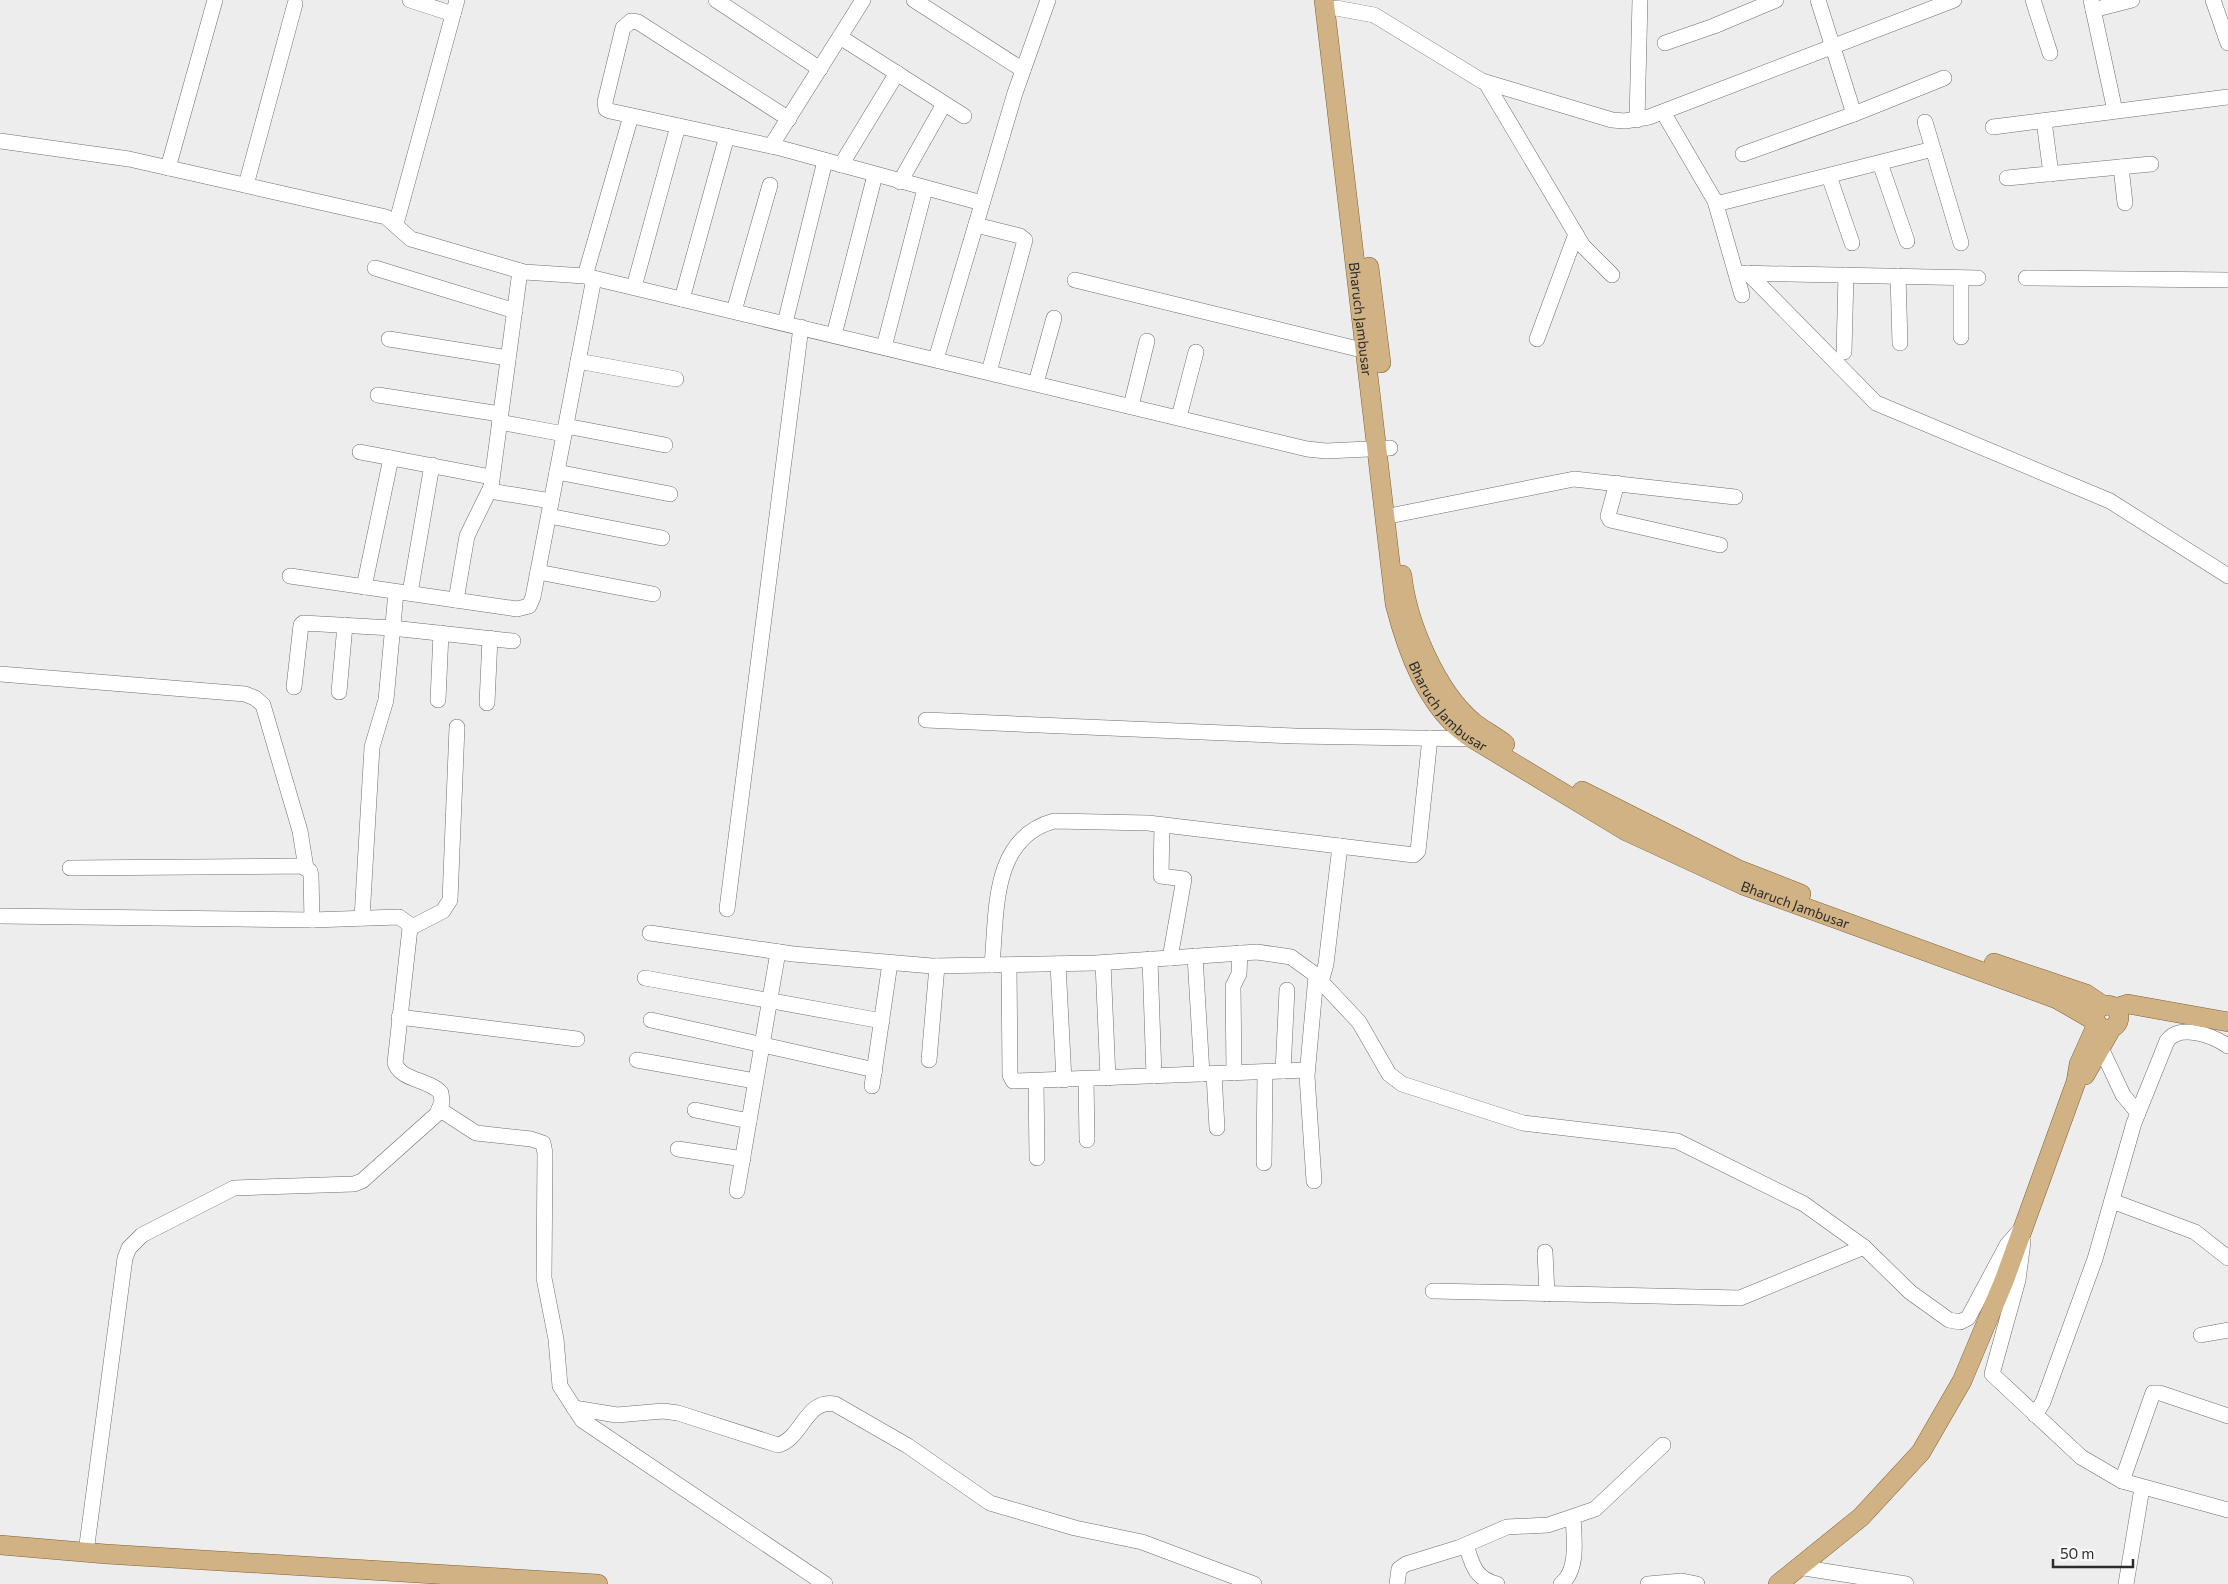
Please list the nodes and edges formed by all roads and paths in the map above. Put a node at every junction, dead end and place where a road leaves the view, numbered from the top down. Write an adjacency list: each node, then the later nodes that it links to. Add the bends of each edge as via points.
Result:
1 (215, 0): 51 (street)
2 (410, 0): 16 (street)
3 (716, 0): 23 (street)
4 (864, 0): 18 (street)
5 (914, 0): 24 (street)
6 (1640, 0): 36 (street)
7 (1776, 0): 20 (street)
8 (1818, 0): 21 (street)
9 (1954, 0): 21 (street)
10 (2034, 0): 22 (street)
11 (2132, 0): 15 (street)
12 (1047, 1): 24 (street)
13 (1333, 2): 27 (street, via 1374,15); 57 (main road, Bharuch Jambusar)
14 (295, 4): 58 (street)
15 (2092, 5): 30 (street)
16 (455, 7): 64 (street)
17 (2220, 9): 19 (street)
18 (840, 37): 23 (street); 25 (street)
19 (2228, 42)
20 (1665, 43)
21 (1833, 46): 31 (street); 32 (street)
22 (2050, 53)
23 (820, 69): 35 (street)
24 (1023, 70): 61 (street)
25 (897, 73): 29 (street); 49 (street)
26 (1944, 78): 32 (street)
27 (1486, 82): 36 (street, via 1612,120); 66 (street)
28 (2228, 97): 30 (street)
29 (944, 104): 34 (street); 56 (street)
30 (2114, 111): 37 (street)
31 (1663, 112): 36 (street); 63 (street)
32 (1854, 114): 45 (street)
33 (631, 116): 35 (street, via 610,112 605,106 623,28 631,21 638,22); 39 (street); 76 (street)
34 (964, 116)
35 (789, 119): 43 (street)
36 (1638, 120)
37 (2044, 121): 40 (street); 52 (street)
38 (1925, 122): 44 (street)
39 (678, 126): 41 (street); 82 (street)
40 (1993, 127)
41 (727, 136): 43 (street); 84 (street)
42 (0, 141): 51 (street, via 130,159)
43 (771, 146): 46 (street)
44 (1933, 149): 47 (street); 68 (street)
45 (1743, 154)
46 (825, 161): 49 (street); 88 (street)
47 (1880, 162): 54 (street); 67 (street)
48 (2151, 164): 50 (street)
49 (841, 165): 53 (street)
50 (2121, 167): 52 (street); 62 (street)
51 (168, 168): 58 (street)
52 (2050, 174): 55 (street)
53 (875, 175): 56 (street); 90 (street)
54 (1829, 176): 63 (street); 69 (street)
55 (2007, 178)
56 (900, 182): 60 (street)
57 (1352, 183): 97 (main road, Bharuch Jambusar); 112 (main road, Bharuch Jambusar)
58 (246, 185): 64 (street, via 386,217)
59 (770, 186): 86 (street)
60 (925, 189): 61 (street); 96 (street)
61 (982, 203): 65 (street)
62 (2125, 203)
63 (1716, 204): 72 (street)
64 (396, 224): 71 (street, via 411,239)
65 (976, 225): 101 (street); 103 (street, via 1025,240)
66 (1576, 234): 73 (street, via 1586,250); 93 (street)
67 (1907, 241)
68 (1961, 242)
69 (1852, 243)
70 (375, 268): 85 (street)
71 (520, 271): 76 (street); 85 (street)
72 (1742, 273): 74 (street); 83 (street); 127 (street, via 1876,403 2110,500)
73 (1612, 275)
74 (1846, 275): 75 (street); 99 (street)
75 (1898, 276): 77 (street); 95 (street)
76 (590, 277): 82 (street); 102 (street)
77 (1961, 278): 78 (street); 91 (street)
78 (1978, 278)
79 (2026, 278): 81 (street)
80 (1075, 280): 97 (street)
81 (2228, 280)
82 (634, 287): 84 (street)
83 (1742, 294)
84 (682, 299): 86 (street)
85 (515, 311): 100 (street)
86 (734, 311): 88 (street)
87 (1054, 318): 105 (street)
88 (785, 323): 89 (street)
89 (801, 327): 90 (street); 151 (street)
90 (834, 335): 96 (street)
91 (1961, 338)
92 (389, 339): 100 (street)
93 (1536, 339)
94 (1147, 341): 107 (street)
95 (1900, 343)
96 (884, 347): 101 (street)
97 (1366, 351): 112 (main road, Bharuch Jambusar)
98 (1196, 352): 108 (street)
99 (1844, 352)
100 (508, 358): 109 (street)
101 (936, 359): 103 (street)
102 (578, 360): 104 (street); 110 (street)
103 (989, 372): 105 (street)
104 (676, 380)
105 (1036, 383): 107 (street)
106 (378, 395): 109 (street)
107 (1131, 406): 108 (street)
108 (1179, 417): 112 (street, via 1307,449)
109 (499, 418): 110 (street); 117 (street)
110 (565, 430): 111 (street); 116 (street)
111 (665, 445)
112 (1384, 448): 122 (main road, Bharuch Jambusar)
113 (360, 452): 114 (street)
114 (391, 458): 115 (street); 128 (street)
115 (432, 465): 117 (street); 129 (street)
116 (557, 472): 119 (street); 121 (street)
117 (491, 482): 121 (street, via 496,492); 131 (street, via 466,536)
118 (1617, 483): 120 (street); 122 (street, via 1574,479); 124 (street, via 1608,516 1610,520)
119 (670, 494)
120 (1736, 497)
121 (550, 508): 123 (street); 125 (street)
122 (1390, 515): 143 (main road, Bharuch Jambusar, via 1403,583 1419,641)
123 (662, 538)
124 (1720, 545)
125 (538, 572): 130 (street); 131 (street, via 532,602 523,608)
126 (290, 576): 128 (street)
127 (2228, 576)
128 (364, 587): 129 (street)
129 (403, 592): 131 (street); 133 (street)
130 (653, 594)
131 (456, 600)
132 (345, 626): 133 (street); 138 (street, via 302,625); 139 (street)
133 (392, 628): 134 (street); 153 (street, via 386,700 372,747)
134 (441, 633): 135 (street); 140 (street)
135 (490, 638): 136 (street); 141 (street)
136 (512, 641)
137 (0, 674): 150 (street, via 245,694 255,698 263,705 300,831)
138 (294, 687)
139 (339, 692)
140 (438, 700)
141 (486, 703)
142 (926, 720): 145 (street, via 1295,736)
143 (1461, 720): 146 (main road, Bharuch Jambusar); 173 (main road, Bharuch Jambusar, via 1581,791 1737,869 1911,935 2086,994)
144 (457, 727): 155 (street, via 449,904)
145 (1430, 738): 146 (street); 148 (street, via 1417,853 1411,855)
146 (1475, 739): 173 (main road, Bharuch Jambusar, via 1626,831 1743,886)
147 (1162, 825): 148 (street); 160 (street, via 1161,876 1184,879); 165 (street, via 1054,821 1028,831 1016,844 1005,865)
148 (1340, 846): 169 (street, via 1326,964)
149 (70, 868): 150 (street)
150 (306, 868): 154 (street, via 311,876)
151 (727, 910)
152 (0, 916): 154 (street)
153 (362, 918): 154 (street); 155 (street, via 399,917)
154 (312, 920)
155 (410, 928): 172 (street)
156 (650, 933): 157 (street)
157 (778, 952): 162 (street); 171 (street)
158 (1240, 953): 159 (street); 169 (street, via 1264,952 1291,957); 187 (street, via 1239,974 1233,986)
159 (1195, 956): 160 (street); 188 (street)
160 (1170, 958): 161 (street)
161 (1150, 959): 163 (street); 189 (street)
162 (890, 962): 167 (street); 175 (street)
163 (1102, 962): 164 (street); 190 (street)
164 (1058, 964): 166 (street); 192 (street)
165 (992, 965): 166 (street); 167 (street)
166 (1009, 965): 194 (street, via 1010,1075 1016,1082)
167 (937, 966): 182 (street)
168 (645, 978): 171 (street)
169 (1319, 979): 184 (street); 211 (street, via 1359,1022 1389,1074 1402,1084 1523,1123 1673,1140 1800,1201)
170 (1287, 990): 185 (street)
171 (770, 1001): 175 (street); 178 (street)
172 (399, 1017): 177 (street); 197 (street, via 394,1056 397,1069 437,1088 442,1102)
173 (2107, 1018): 176 (main road, via 2171,1012); 180 (main road); 195 (main road, via 2079,1064)
174 (651, 1020): 178 (street)
175 (882, 1021): 183 (street)
176 (2228, 1022)
177 (577, 1039)
178 (762, 1045): 183 (street); 193 (street)
179 (2228, 1046): 199 (street, via 2205,1036 2182,1032 2173,1034 2167,1041)
180 (2101, 1048): 195 (main road, via 2089,1071); 199 (street, via 2123,1095)
181 (637, 1060): 193 (street)
182 (929, 1060)
183 (874, 1070): 196 (street)
184 (1308, 1070): 185 (street); 207 (street)
185 (1283, 1071): 186 (street)
186 (1264, 1072): 187 (street); 206 (street)
187 (1234, 1073): 188 (street)
188 (1208, 1074): 189 (street); 201 (street)
189 (1154, 1076): 190 (street)
190 (1108, 1078): 191 (street)
191 (1086, 1079): 192 (street); 202 (street)
192 (1064, 1080): 194 (street)
193 (755, 1081): 200 (street)
194 (1036, 1081): 205 (street)
195 (2076, 1082): 210 (main road)
196 (872, 1086)
197 (439, 1109): 218 (street, via 476,1133 531,1139 545,1148 544,1278 556,1339 560,1386); 228 (street, via 362,1181 354,1184 234,1188 135,1240 125,1258)
198 (694, 1110): 200 (street)
199 (2138, 1112): 209 (street)
200 (749, 1121): 204 (street)
201 (1216, 1128)
202 (1087, 1140)
203 (678, 1149): 204 (street)
204 (743, 1158): 208 (street)
205 (1037, 1158)
206 (1264, 1163)
207 (1314, 1181)
208 (737, 1191)
209 (2112, 1201): 213 (street, via 2195,1232); 219 (street, via 2047,1393)
210 (2024, 1226): 211 (street, via 2007,1245 1968,1318 1960,1322 1949,1320 1910,1292); 219 (street, via 2018,1280 1991,1371); 229 (main road, via 1962,1381 1921,1452 1861,1517)
211 (1860, 1249): 215 (street, via 1740,1298)
212 (1545, 1252): 215 (street)
213 (2228, 1258)
214 (1433, 1291): 215 (street)
215 (1547, 1294)
216 (2228, 1330): 217 (street)
217 (2201, 1335)
218 (574, 1408): 232 (street, via 586,1424); 233 (street, via 617,1415 678,1413 778,1445 788,1441 815,1408 835,1404 908,1446 990,1503 1075,1528 1142,1542)
219 (2035, 1415): 222 (street, via 2086,1460)
220 (2228, 1416): 222 (street, via 2153,1393)
221 (1663, 1445): 225 (street, via 1603,1504)
222 (2122, 1481): 223 (street)
223 (2142, 1488): 224 (street); 241 (street)
224 (2228, 1510)
225 (1573, 1517): 226 (street, via 1545,1525 1507,1527); 236 (street, via 1573,1560 1570,1572)
226 (1466, 1544): 234 (street, via 1403,1565); 235 (street, via 1479,1576)
227 (0, 1545): 228 (main road)
228 (86, 1552): 231 (main road)
229 (1798, 1567): 230 (street); 239 (main road)
230 (1833, 1578): 240 (street)
231 (598, 1584)
232 (825, 1584)
233 (1254, 1584)
234 (1397, 1584)
235 (1497, 1584)
236 (1561, 1584)
237 (1648, 1584): 238 (street, via 1682,1581)
238 (1697, 1584)
239 (1778, 1584)
240 (1906, 1584)
241 (2126, 1584)

